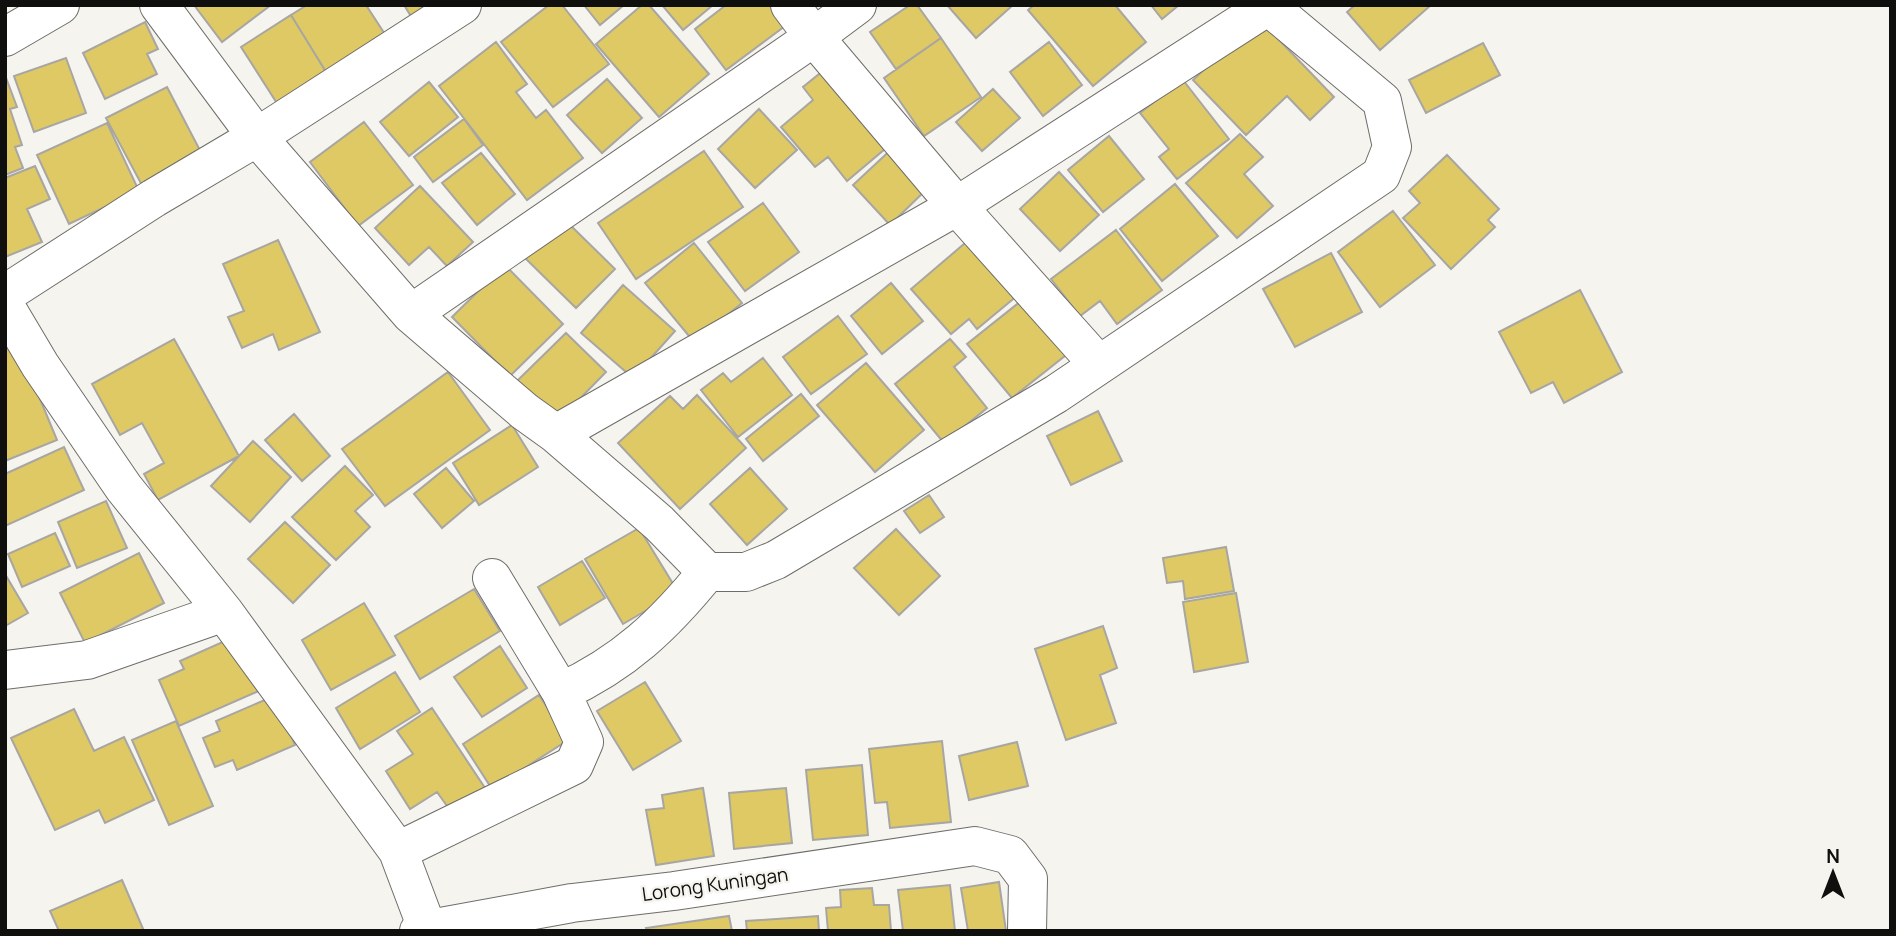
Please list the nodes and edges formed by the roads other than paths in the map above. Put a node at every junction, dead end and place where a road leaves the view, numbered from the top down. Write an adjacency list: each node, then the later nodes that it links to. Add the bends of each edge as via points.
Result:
1 (60, 5): 7 (street)
2 (159, 5): 9 (street)
3 (463, 5): 9 (street)
4 (790, 5): 8 (street)
5 (857, 5): 8 (street)
6 (1267, 6): 10 (street); 14 (street, via 1382,101 1392,147 1381,175)
7 (5, 37)
8 (814, 37): 10 (street); 13 (street)
9 (257, 137): 11 (street); 13 (street)
10 (957, 206): 14 (street); 15 (street)
11 (5, 294)
12 (5, 306): 18 (street, via 124,488)
13 (411, 314): 15 (street)
14 (1099, 365): 16 (street, via 776,560 746,572)
15 (556, 434): 16 (street, via 659,523)
16 (707, 572): 20 (street, via 650,635 594,677)
17 (492, 578): 20 (street)
18 (224, 612): 19 (street, via 87,660); 21 (street)
19 (5, 670)
20 (561, 692): 21 (street, via 584,742 574,765)
21 (398, 851): 23 (street)
22 (472, 926): 23 (street, Lorong Kuningan); 24 (street, Lorong Kuningan, via 572,903 975,846 1010,855 1028,879)
23 (423, 930)
24 (1027, 931)

